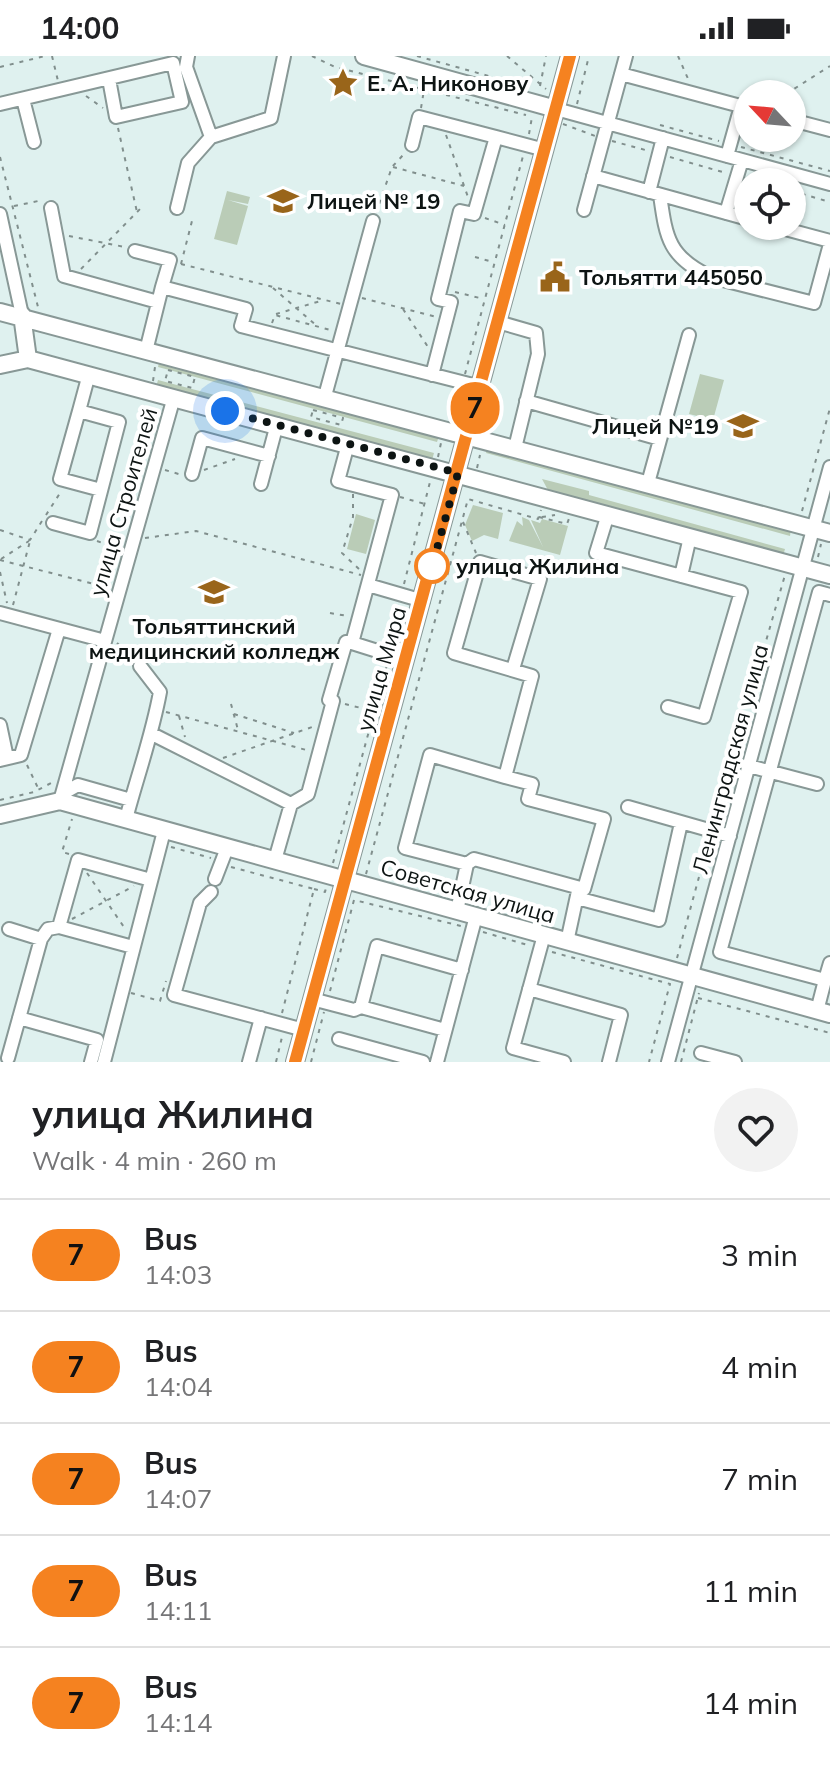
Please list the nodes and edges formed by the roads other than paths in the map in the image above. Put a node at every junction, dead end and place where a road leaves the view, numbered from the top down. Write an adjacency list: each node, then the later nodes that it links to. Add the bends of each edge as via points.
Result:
1 (188, 56): 15 (street, via 186,67)
2 (284, 56): 15 (street, via 271,118)
3 (364, 56): 11 (main road)
4 (570, 56): 11 (main road, улица Мира)
5 (626, 56): 6 (street)
6 (621, 74): 10 (street); 12 (street)
7 (109, 79): 7 (street, via 173,63 182,102 116,117); 8 (street)
8 (23, 99): 9 (street); 19 (street)
9 (0, 104)
10 (734, 104)
11 (558, 116): 12 (street); 21 (main road, улица Мира)
12 (607, 123): 18 (street); 24 (street)
13 (806, 124): 14 (street)
14 (830, 130)
15 (211, 137): 28 (street, via 188,163)
16 (496, 137): 20 (street, via 419,117); 21 (street); 49 (street, via 474,214 460,211 438,299 451,302)
17 (734, 137): 22 (street)
18 (663, 138): 22 (street); 26 (street)
19 (34, 142)
20 (412, 145)
21 (545, 150): 42 (main road, улица Мира)
22 (729, 150): 23 (street)
23 (742, 160): 25 (street); 30 (street)
24 (593, 176): 26 (street); 29 (street)
25 (830, 184)
26 (654, 193): 30 (street); 36 (street, via 668,243 711,277 814,303)
27 (51, 208): 39 (street, via 64,276)
28 (177, 208)
29 (584, 210)
30 (726, 213): 32 (street)
31 (0, 214): 34 (street)
32 (734, 215)
33 (373, 221): 44 (street)
34 (2, 229): 41 (street)
35 (806, 236): 36 (street)
36 (830, 243)
37 (135, 251): 38 (street, via 170,260)
38 (162, 287): 39 (street); 44 (street, via 246,309 241,326)
39 (158, 302): 45 (street)
40 (0, 312): 41 (main road)
41 (30, 312): 45 (main road); 46 (main road)
42 (498, 322): 50 (main road, улица Мира); 53 (street, via 536,333 538,354)
43 (689, 335): 57 (street)
44 (338, 351): 49 (street); 51 (street)
45 (151, 352): 51 (main road)
46 (28, 359): 47 (main road); 48 (main road)
47 (0, 365)
48 (89, 374): 52 (main road); 54 (street)
49 (432, 375): 50 (street)
50 (481, 387): 56 (main road, улица Мира)
51 (325, 396): 56 (main road)
52 (174, 397): 55 (main road); 80 (street, улица Строителей)
53 (526, 401): 57 (street); 59 (street)
54 (79, 411): 66 (street, via 119,422); 66 (street, via 60,456 60,479)
55 (277, 424): 58 (main road); 60 (street)
56 (468, 435): 59 (main road); 62 (main road, улица Мира)
57 (660, 439): 64 (street)
58 (348, 444): 62 (main road); 75 (street, via 338,481 392,495)
59 (515, 448): 64 (main road)
60 (262, 454): 63 (street, via 202,438); 65 (street)
61 (830, 468): 69 (street, Ленинградская улица)
62 (458, 473): 67 (main road); 77 (main road, улица Мира)
63 (192, 474)
64 (648, 483): 69 (main road)
65 (261, 484)
66 (101, 490): 68 (street, via 90,533)
67 (608, 514): 71 (main road); 74 (street, via 596,553)
68 (53, 523)
69 (806, 526): 70 (main road); 72 (street, Ленинградская улица)
70 (830, 533)
71 (690, 537): 72 (main road); 74 (street)
72 (795, 565): 73 (main road); 85 (street, Ленинградская улица)
73 (830, 575)
74 (681, 576): 87 (street, via 741,592 704,717)
75 (368, 585): 77 (street); 81 (street)
76 (830, 595): 86 (street, via 819,592)
77 (423, 601): 82 (main road, улица Мира)
78 (5, 614): 79 (street)
79 (59, 629): 80 (street); 90 (street, via 22,753)
80 (109, 640): 95 (street, улица Строителей)
81 (352, 643): 82 (street); 97 (street, via 346,642 329,700 333,701 308,794)
82 (398, 658): 109 (main road, улица Мира)
83 (140, 666): 89 (street, via 162,689)
84 (513, 669): 84 (street, via 454,653 480,562 540,579); 93 (street, via 532,676)
85 (772, 683): 86 (street); 91 (street, Ленинградская улица)
86 (792, 689): 92 (street)
87 (668, 707)
88 (0, 725): 90 (street)
89 (152, 734): 96 (street); 97 (street)
90 (4, 759)
91 (749, 766): 92 (street); 101 (street, Ленинградская улица)
92 (770, 772): 94 (street); 103 (street)
93 (505, 777): 108 (street, via 430,755 405,848); 111 (street, via 532,784 528,799 604,819 584,889)
94 (817, 784)
95 (61, 798): 96 (street, via 78,785); 99 (main road, Советская улица); 100 (main road, Советская улица)
96 (131, 800): 100 (street)
97 (291, 804): 107 (street)
98 (628, 807): 102 (street)
99 (0, 815)
100 (126, 819): 104 (main road, Советская улица)
101 (735, 819): 103 (street); 105 (street, Ленинградская улица)
102 (681, 823): 105 (street); 111 (street, via 659,920)
103 (756, 824): 123 (street, via 720,952)
104 (164, 831): 106 (main road, Советская улица); 110 (street)
105 (730, 836): 122 (street, Ленинградская улица)
106 (227, 848): 107 (main road, Советская улица); 129 (street, via 213,886 200,903 174,995)
107 (275, 860): 109 (main road, Советская улица)
108 (467, 864): 111 (street, via 474,859); 112 (street)
109 (337, 877): 112 (main road, Советская улица); 125 (main road, улица Мира)
110 (146, 881): 114 (street, via 78,860); 119 (street)
111 (578, 893): 118 (street)
112 (457, 911): 113 (main road, Советская улица)
113 (474, 923): 117 (main road, Советская улица); 121 (street)
114 (59, 927): 116 (street, via 48,929); 119 (street)
115 (9, 929): 116 (street)
116 (41, 939): 128 (street)
117 (542, 942): 118 (main road, Советская улица); 124 (street)
118 (567, 942): 122 (main road, Советская улица)
119 (129, 946): 137 (street)
120 (830, 963): 123 (street)
121 (462, 970): 126 (street, via 377,946); 131 (street)
122 (691, 977): 127 (main road, Советская улица); 144 (street, Ленинградская улица)
123 (825, 980): 127 (street)
124 (529, 989): 142 (street, via 513,1048); 143 (street, via 621,1015)
125 (320, 1001): 126 (street); 130 (main road, улица Мира)
126 (361, 1007): 131 (street)
127 (823, 1012)
128 (19, 1018): 134 (street); 136 (street, via 97,1040)
129 (261, 1018): 130 (street); 138 (street)
130 (304, 1030): 139 (main road, улица Мира)
131 (445, 1030): 141 (street)
132 (339, 1039): 140 (street)
133 (701, 1053): 145 (street)
134 (4, 1060): 135 (street)
135 (22, 1062)
136 (91, 1062)
137 (104, 1062)
138 (249, 1062)
139 (295, 1062)
140 (423, 1062)
141 (437, 1062)
142 (564, 1062)
143 (609, 1062)
144 (668, 1062)
145 (735, 1062)

